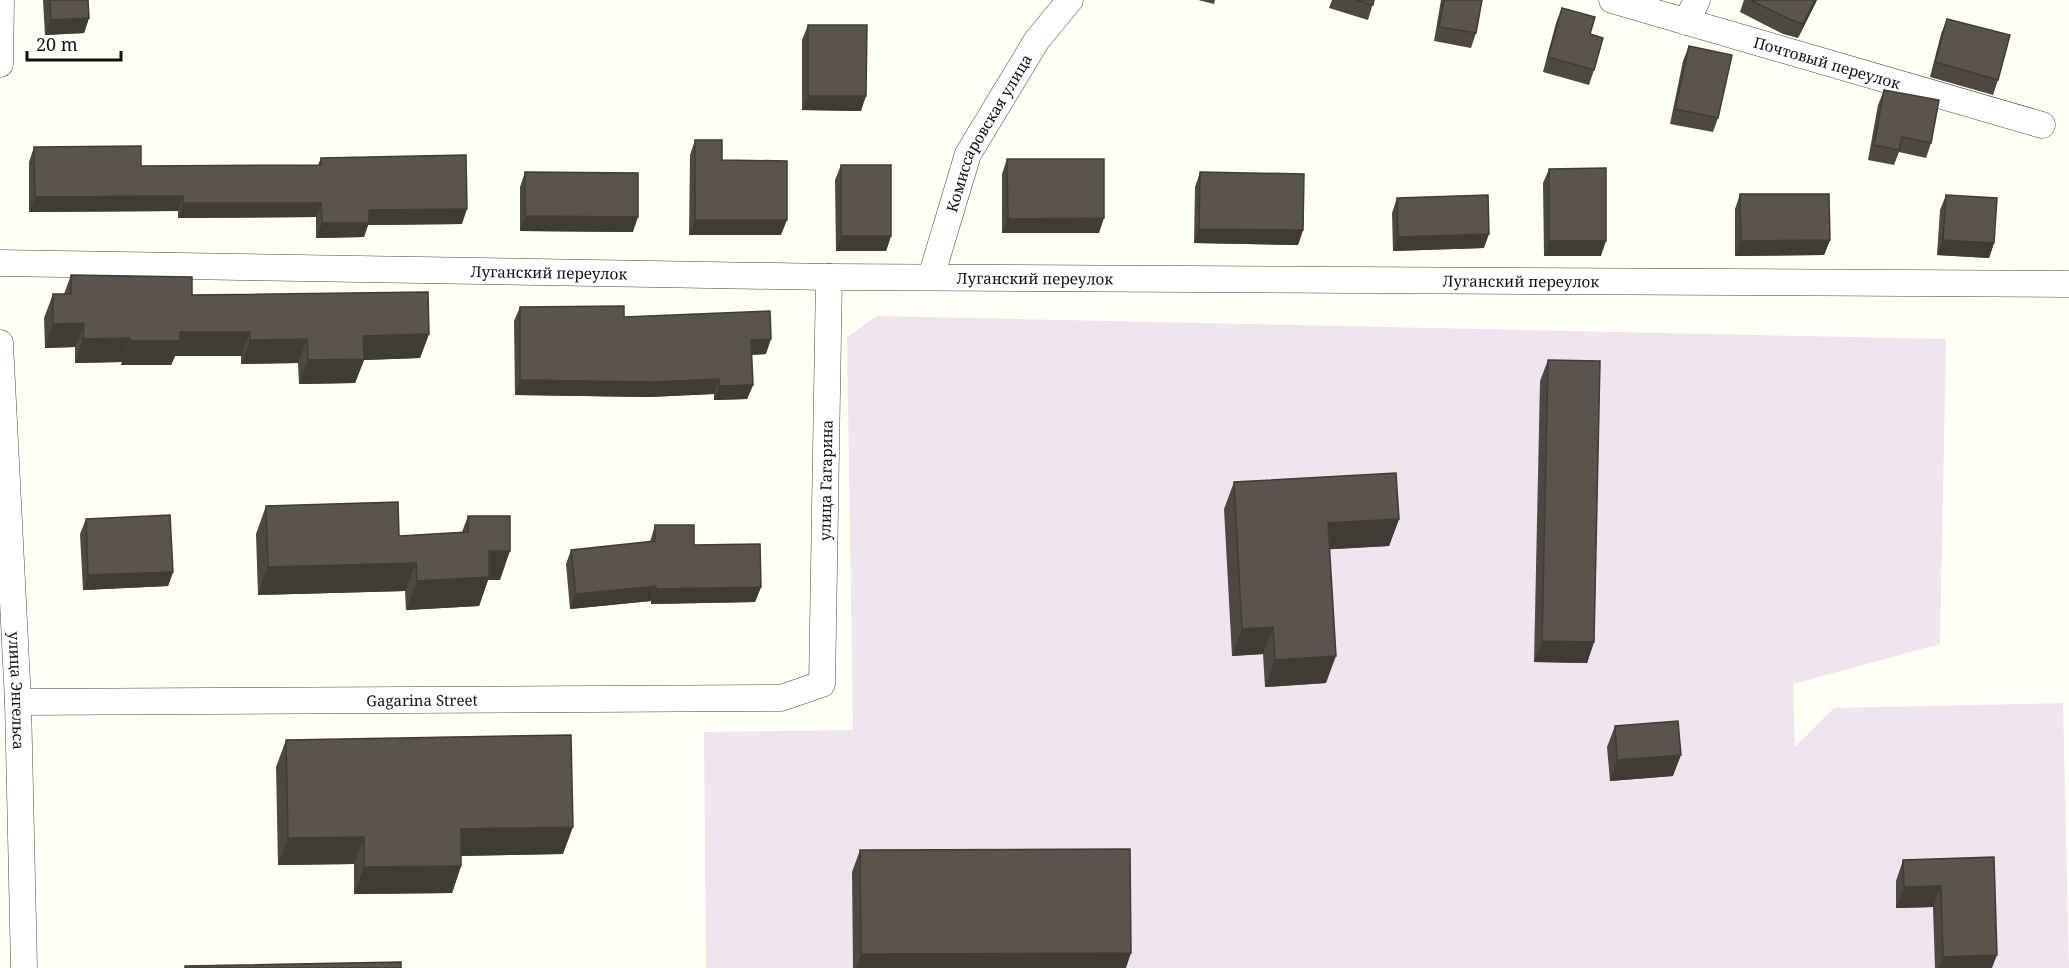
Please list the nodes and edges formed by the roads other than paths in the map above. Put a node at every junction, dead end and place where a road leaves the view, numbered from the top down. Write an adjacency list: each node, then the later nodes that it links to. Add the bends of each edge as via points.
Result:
1 (1, 0): 6 (street)
2 (1070, 0): 10 (street, Комиссаровская улица, via 1037,40 968,154)
3 (1612, 0): 5 (street, Почтовый переулок)
4 (1697, 0): 5 (street)
5 (1686, 22): 7 (street, Почтовый переулок)
6 (0, 64)
7 (2042, 125)
8 (0, 263): 9 (street, Луганский переулок)
9 (829, 277): 10 (street, Луганский переулок); 13 (street, улица Гагарина, via 822,684 781,698)
10 (931, 277): 11 (street, Луганский переулок)
11 (2069, 284)
12 (0, 343): 13 (street, улица Энгельса)
13 (18, 702): 14 (street, улица Энгельса)
14 (24, 968)

